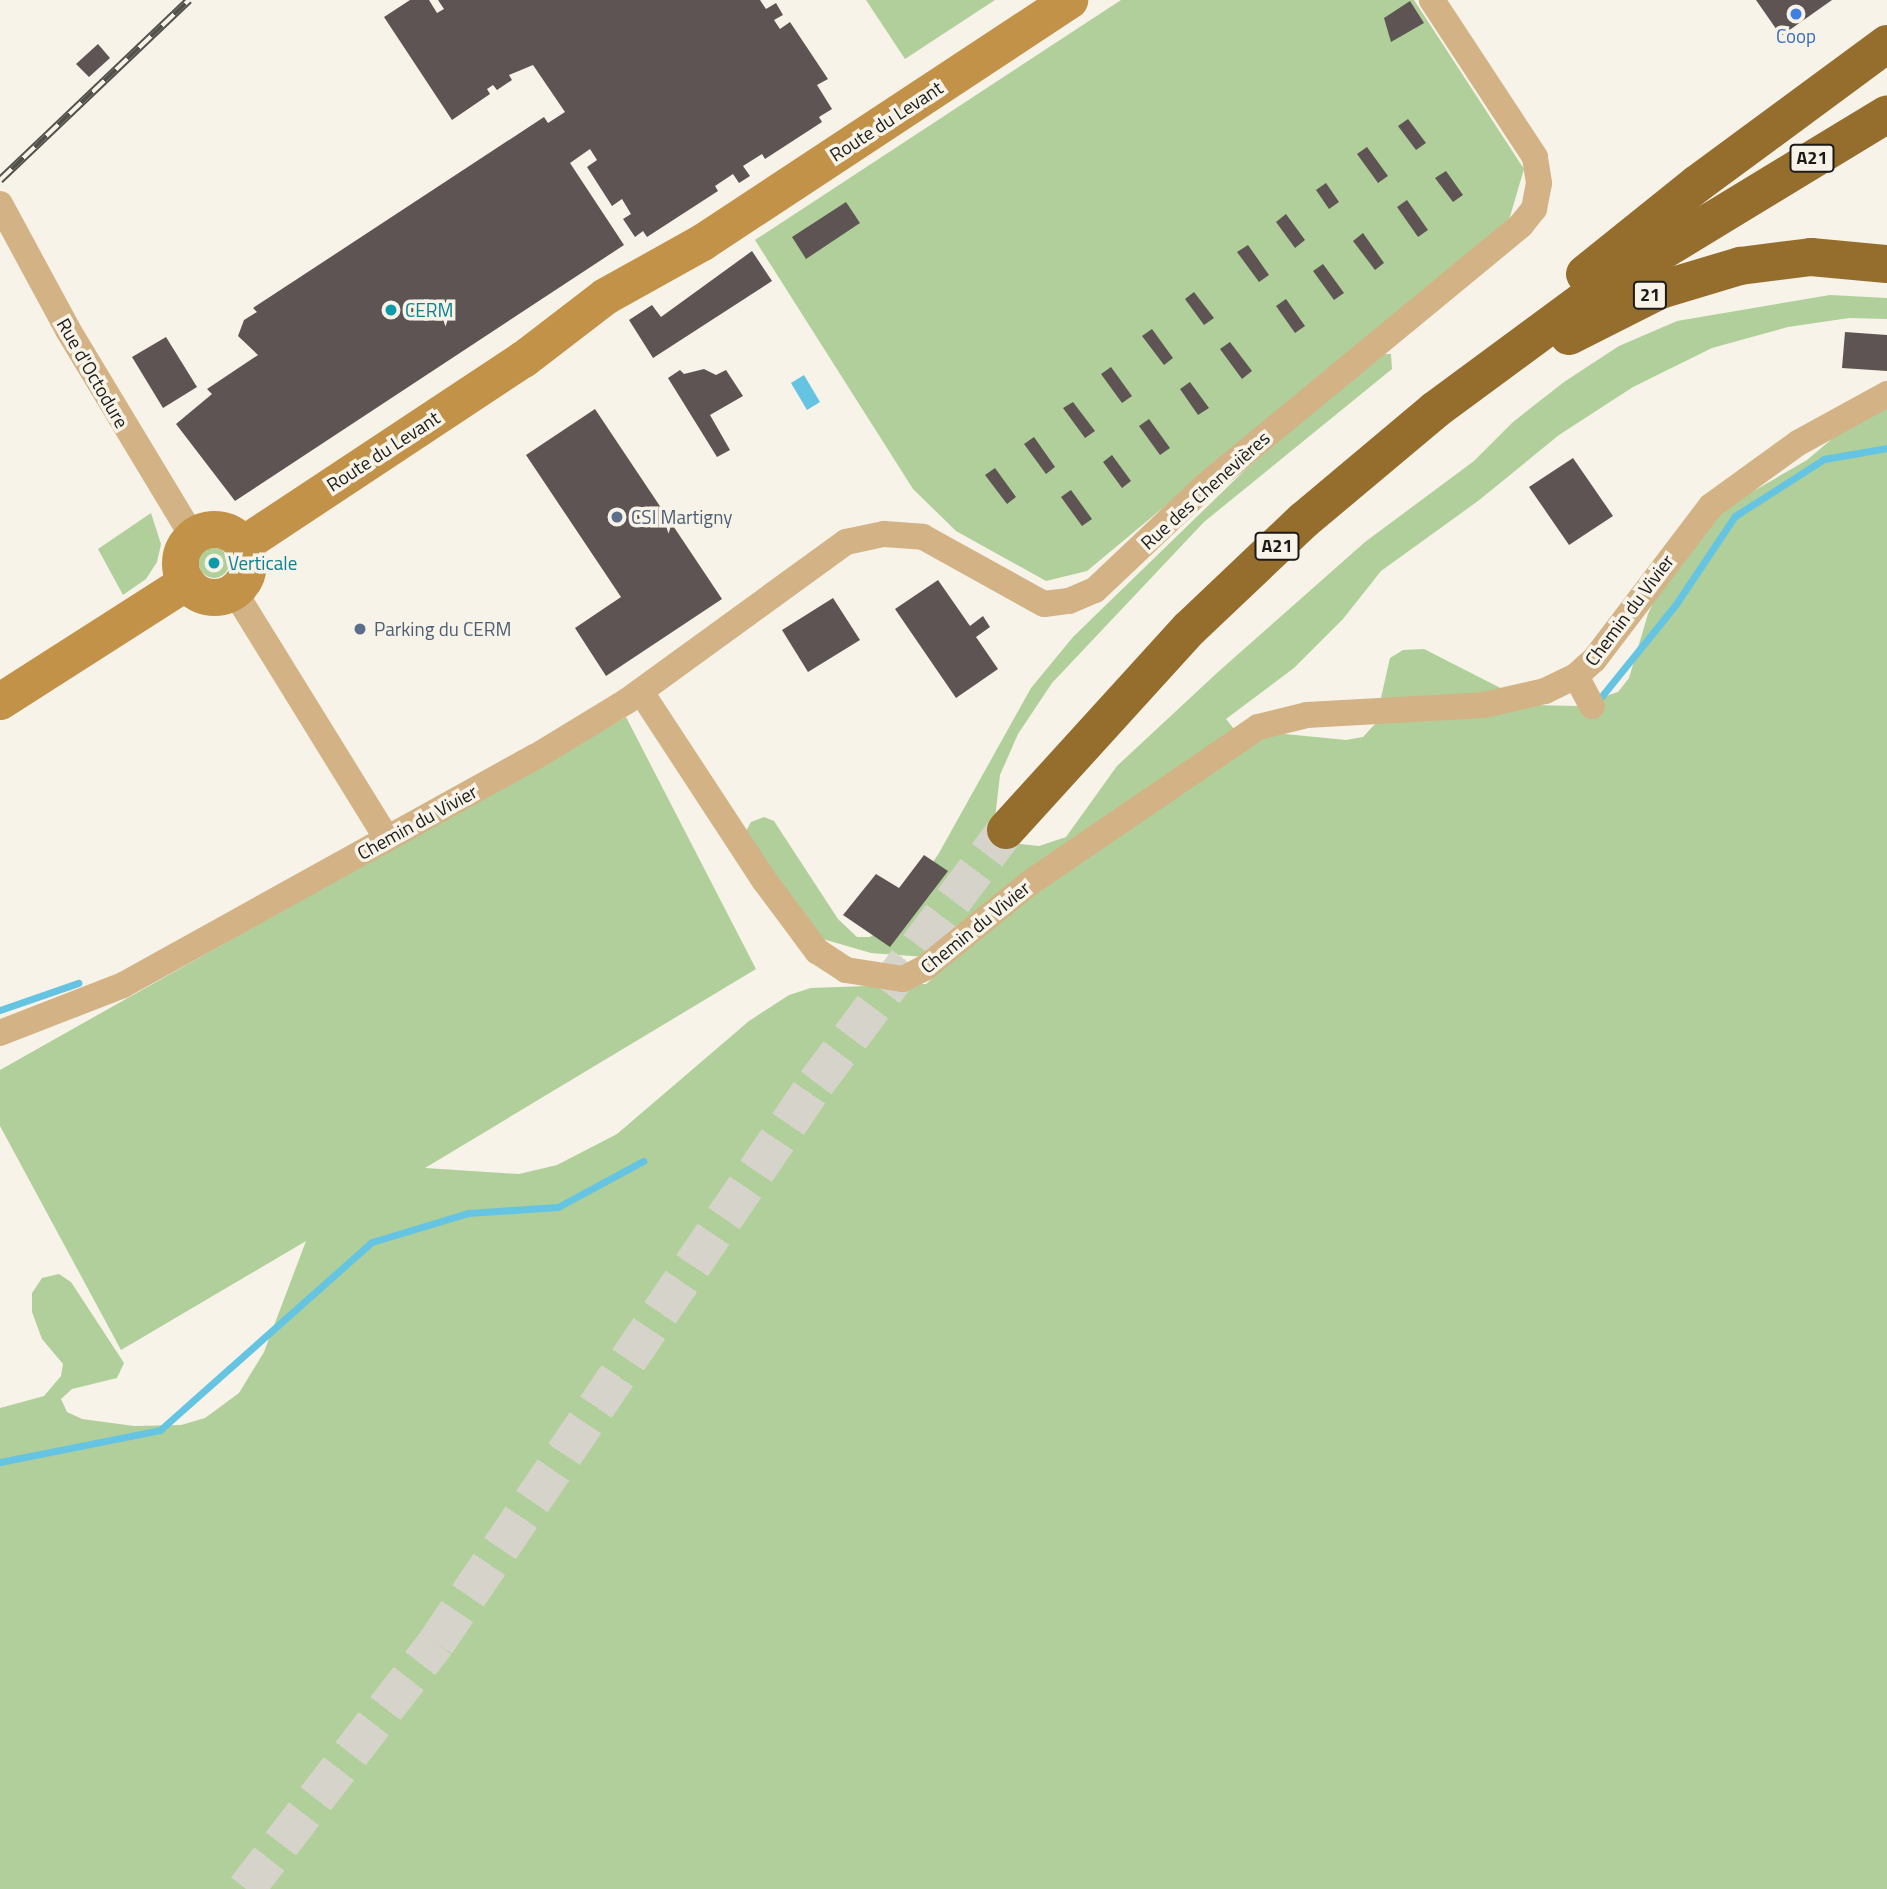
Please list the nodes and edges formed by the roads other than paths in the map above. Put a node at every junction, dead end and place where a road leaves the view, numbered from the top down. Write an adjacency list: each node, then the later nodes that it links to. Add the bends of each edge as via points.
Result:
1 (1069, 0): 12 (street, Route du Levant, via 702,242 605,296 523,359)
2 (1432, 0): 16 (street, Rue des Chenevières, via 1535,157 1538,198 1521,225 1273,428 1086,595 1058,604 1037,603 933,540 914,534 865,537 827,553)
3 (1887, 44): 10 (highway, via 1631,235 1535,316)
4 (1887, 114): 7 (highway, A21)
5 (1887, 134): 7 (highway, A21)
6 (0, 204): 11 (street, Rue d'Octodure, via 68,330)
7 (1738, 205): 10 (highway, A21, via 1562,314)
8 (1887, 264): 10 (highway, 21, via 1780,259 1693,278 1605,316)
9 (1887, 394): 15 (street, Chemin du Vivier, via 1798,443 1710,506 1600,653)
10 (1435, 410): 19 (highway, A21, via 1304,520 1190,628)
11 (193, 537): 12 (street, via 217,529); 13 (street, via 180,559)
12 (243, 544): 14 (street, via 248,570)
13 (186, 582): 14 (street, via 205,596); 17 (street)
14 (234, 591): 20 (street)
15 (1576, 676): 16 (street, Chemin du Vivier, via 1545,691 1484,705 1307,715 1258,727 1022,888 915,975 886,979 846,970 817,951 770,890); 18 (street)
16 (641, 691): 20 (street, Chemin du Vivier, via 535,757)
17 (0, 701)
18 (1592, 706)
19 (1006, 830)
20 (387, 839): 21 (street, Chemin du Vivier, via 123,985)
21 (0, 1033)

